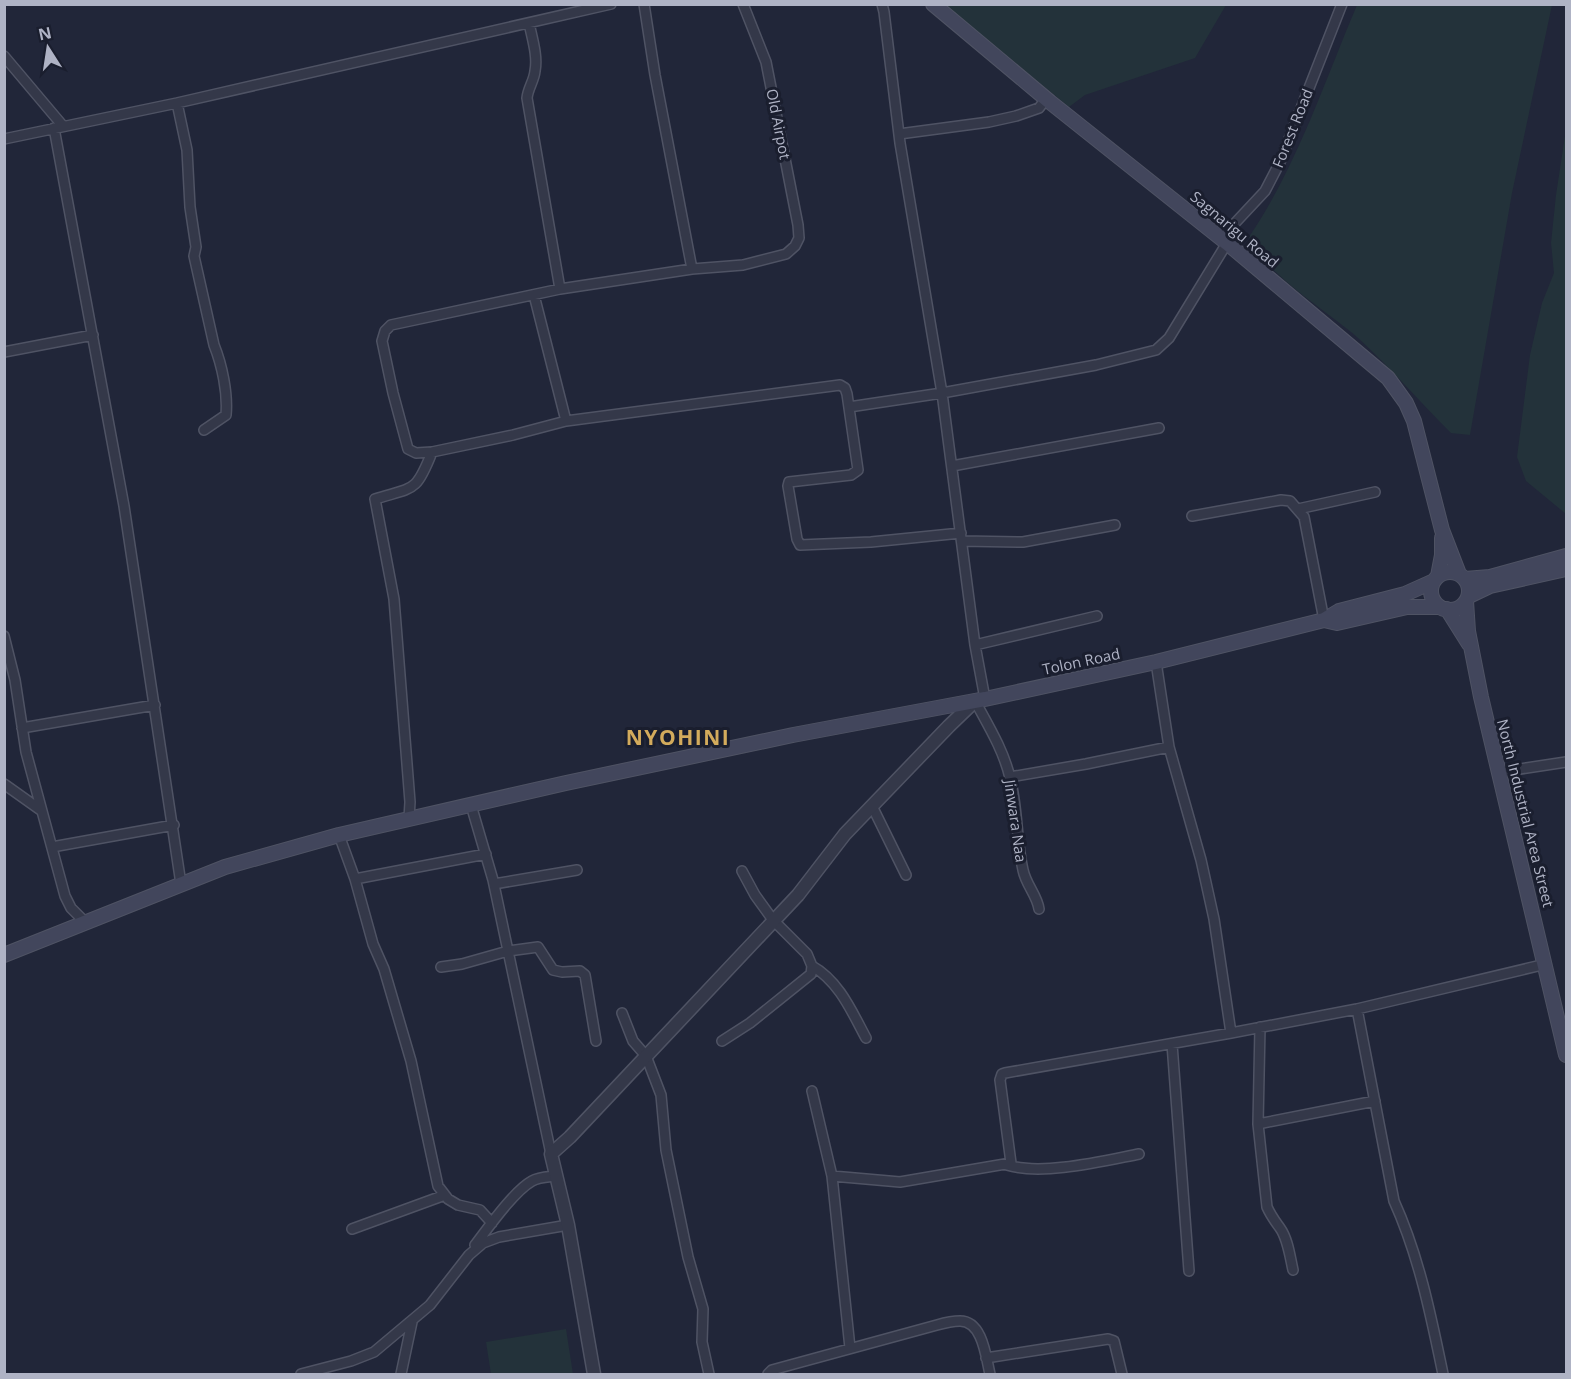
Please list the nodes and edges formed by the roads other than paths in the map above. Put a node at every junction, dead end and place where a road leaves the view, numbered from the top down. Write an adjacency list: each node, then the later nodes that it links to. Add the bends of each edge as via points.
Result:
1 (611, 4): 7 (street)
2 (644, 4): 15 (street)
3 (743, 4): 15 (street, Old Airpot, via 772,86 799,238 786,254 743,265)
4 (882, 4): 12 (street, Jinwara Naa)
5 (933, 4): 9 (main road, Sagnarigu Road)
6 (1342, 4): 14 (street, Forest Road, via 1280,162 1265,191)
7 (529, 23): 10 (street); 16 (street, via 536,72 526,98)
8 (4, 56): 11 (street)
9 (1046, 99): 12 (street, via 1039,108 1016,116); 14 (main road, Sagnarigu Road)
10 (177, 103): 11 (street); 24 (street, via 187,150 194,256 227,406 226,415)
11 (59, 127): 13 (street); 18 (street)
12 (899, 135): 20 (street, Jinwara Naa)
13 (4, 139)
14 (1224, 241): 20 (street, Forest Road, via 1169,338 1156,350); 31 (main road, Sagnarigu Road, via 1388,378 1400,393 1414,421)
15 (692, 269): 16 (street)
16 (560, 289): 17 (street)
17 (534, 295): 22 (street); 25 (street, via 391,325 385,331 382,341 408,449)
18 (93, 335): 19 (street); 46 (street)
19 (4, 352)
20 (942, 393): 21 (street, Forest Road); 26 (street, Jinwara Naa)
21 (849, 407): 22 (street, via 845,388 840,385); 32 (street, via 858,471 789,482 800,545)
22 (566, 421): 25 (street)
23 (1159, 428): 26 (street)
24 (204, 430)
25 (432, 452): 56 (street, via 415,486 375,499 394,599)
26 (952, 466): 32 (street, Jinwara Naa)
27 (1375, 492): 28 (street)
28 (1298, 509): 29 (street, via 1290,501 1281,500); 40 (street, via 1304,517)
29 (1192, 516)
30 (1115, 525): 32 (street, via 1023,542)
31 (1442, 530): 35 (main road, Sagnarigu Road); 36 (main road, Sagnarigu Road, via 1442,555)
32 (961, 537): 42 (street, Jinwara Naa)
33 (1566, 556): 35 (main road, via 1490,577)
34 (1566, 569): 37 (main road, via 1490,586)
35 (1462, 576): 36 (main road, via 1448,572); 37 (main road, via 1468,584)
36 (1436, 579): 38 (main road, via 1433,597); 40 (main road, via 1405,594 1339,611)
37 (1467, 598): 38 (main road, via 1457,608); 43 (main road, North Industrial Area Street)
38 (1444, 608): 40 (main road, via 1407,607 1337,623); 43 (main road, North Industrial Area Street)
39 (1097, 616): 42 (street)
40 (1324, 620): 44 (main road, Tolon Road)
41 (4, 636): 47 (street)
42 (975, 645): 45 (street, Jinwara Naa)
43 (1472, 648): 50 (main road, North Industrial Area Street)
44 (1156, 662): 45 (main road, Tolon Road); 48 (street)
45 (980, 700): 51 (street, Jinwara Naa); 53 (main road, Tolon Road, via 843,724); 54 (street, via 949,726)
46 (155, 705): 47 (street); 57 (street)
47 (22, 728): 55 (street)
48 (1169, 747): 51 (street); 79 (street, via 1214,919)
49 (1566, 762): 50 (street)
50 (1500, 772): 72 (main road, North Industrial Area Street)
51 (1010, 777): 67 (street, Jinwara Naa, via 1023,871)
52 (4, 784): 55 (street)
53 (471, 804): 56 (main road, Tolon Road); 60 (street)
54 (872, 806): 63 (street); 68 (street)
55 (42, 811): 59 (street)
56 (409, 819): 58 (main road, Tolon Road)
57 (174, 825): 59 (street); 65 (street)
58 (339, 835): 64 (street); 65 (main road, Tolon Road, via 257,857)
59 (52, 847): 69 (street, via 66,900)
60 (486, 854): 64 (street); 66 (street)
61 (577, 870): 66 (street)
62 (742, 871): 68 (street)
63 (906, 874)
64 (355, 879): 94 (street, via 411,1061 438,1186)
65 (182, 884): 69 (main road, Tolon Road)
66 (494, 884): 70 (street)
67 (1039, 909)
68 (773, 920): 73 (street, via 807,954); 85 (street)
69 (86, 923): 71 (main road, Tolon Road)
70 (508, 951): 74 (street); 81 (street, via 538,947 553,970 580,970 585,975); 89 (street)
71 (4, 955)
72 (1546, 964): 75 (street); 78 (main road, North Industrial Area Street)
73 (813, 966): 80 (street, via 823,972 848,1003); 82 (street, via 811,974)
74 (441, 967)
75 (1357, 1008): 77 (street); 87 (street)
76 (622, 1013): 85 (street, via 633,1041)
77 (1260, 1027): 79 (street); 88 (street)
78 (1564, 1031): 84 (main road, North Industrial Area Street)
79 (1231, 1033): 83 (street)
80 (866, 1038)
81 (596, 1041)
82 (722, 1041)
83 (1172, 1044): 91 (street, via 1002,1074 1011,1160); 100 (street)
84 (1566, 1054)
85 (646, 1056): 89 (street); 107 (street, via 660,1095 670,1172 703,1309 702,1342)
86 (812, 1091): 93 (street)
87 (1375, 1101): 88 (street); 111 (street, via 1394,1201 1422,1280)
88 (1258, 1124): 99 (street, via 1267,1208 1281,1228)
89 (551, 1154): 92 (street)
90 (1139, 1155): 91 (street, via 1073,1166)
91 (1007, 1165): 93 (street, via 900,1182)
92 (556, 1176): 95 (street, via 525,1185); 96 (street)
93 (832, 1176): 102 (street)
94 (445, 1195): 95 (street, via 458,1205 480,1210); 97 (street)
95 (492, 1222): 98 (street)
96 (568, 1225): 98 (street, via 499,1237 483,1243); 106 (street)
97 (352, 1229)
98 (469, 1255): 101 (street)
99 (1293, 1270)
100 (1189, 1271)
101 (412, 1322): 104 (street, via 374,1352); 105 (street)
102 (850, 1348): 103 (street, via 962,1321 978,1331); 108 (street)
103 (986, 1358): 109 (street); 110 (street, via 1108,1339 1116,1346)
104 (301, 1374)
105 (401, 1374)
106 (594, 1374)
107 (709, 1374)
108 (768, 1374)
109 (990, 1374)
110 (1122, 1374)
111 (1443, 1374)

